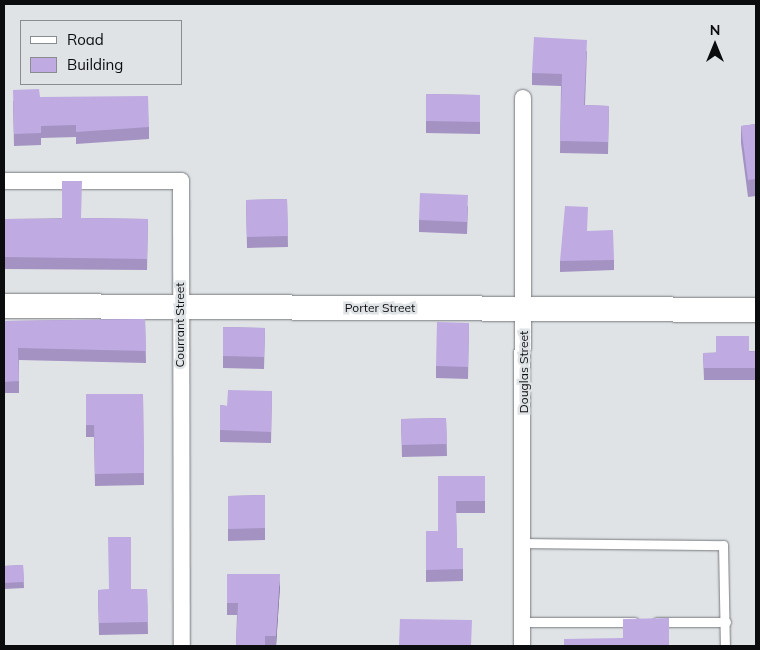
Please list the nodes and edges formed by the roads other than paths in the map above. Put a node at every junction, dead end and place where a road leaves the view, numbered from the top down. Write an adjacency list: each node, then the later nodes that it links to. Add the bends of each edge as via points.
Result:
1 (523, 98): 5 (street, Douglas Street)
2 (4, 181): 4 (street, Courrant Street, via 181,181)
3 (4, 306): 4 (street, Porter Street)
4 (180, 307): 5 (street, Porter Street); 10 (street, Courrant Street)
5 (524, 309): 6 (street, Porter Street); 7 (street, Douglas Street)
6 (756, 310)
7 (522, 543): 8 (street, Douglas Street); 9 (lane, via 723,545)
8 (522, 622): 9 (lane); 11 (street, Douglas Street)
9 (726, 622): 12 (lane)
10 (182, 646)
11 (522, 646)
12 (725, 646)

